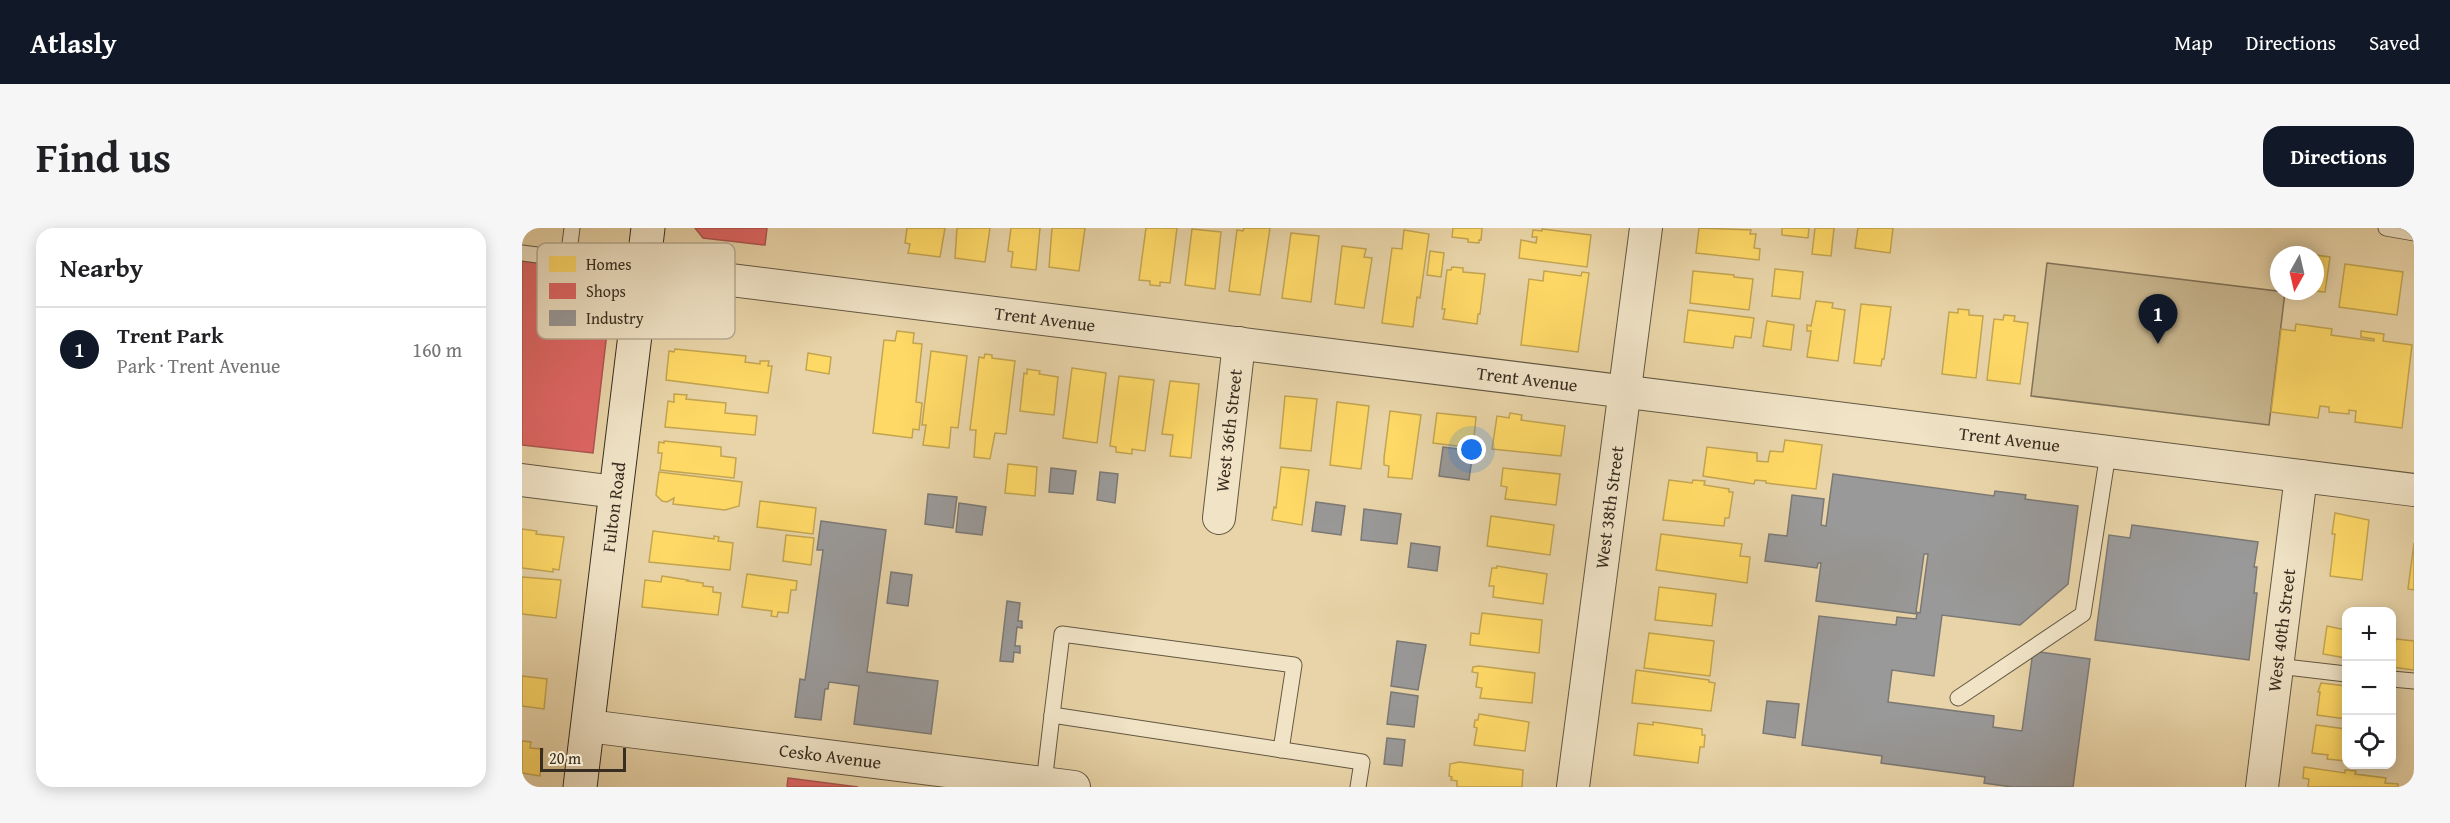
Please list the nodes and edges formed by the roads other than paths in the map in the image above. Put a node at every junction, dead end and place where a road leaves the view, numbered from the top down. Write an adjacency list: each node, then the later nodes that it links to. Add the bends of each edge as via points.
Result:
1 (572, 228): 6 (lane)
2 (648, 228): 7 (main road, Fulton Road)
3 (1646, 228): 13 (street, West 38th Street)
4 (2386, 228): 5 (lane)
5 (2414, 233)
6 (570, 243)
7 (646, 243)
8 (522, 253): 9 (lane)
9 (537, 255)
10 (735, 281): 12 (street, Trent Avenue)
11 (634, 339): 18 (main road, Fulton Road)
12 (1239, 343): 13 (street, Trent Avenue); 19 (street, West 36th Street)
13 (1625, 393): 14 (street, Trent Avenue); 32 (street, West 38th Street)
14 (2108, 453): 15 (street, Trent Avenue); 24 (lane, via 2083,614)
15 (2301, 476): 17 (street, Trent Avenue); 20 (street, West 40th Street)
16 (522, 480): 18 (street)
17 (2414, 490)
18 (616, 492): 26 (main road, Fulton Road)
19 (1219, 518)
20 (2277, 666): 21 (lane); 33 (street, West 40th Street)
21 (2342, 674)
22 (2396, 679): 23 (lane)
23 (2414, 681)
24 (1958, 698)
25 (1052, 715): 27 (lane); 27 (lane, via 1062,633 1294,665); 28 (lane)
26 (588, 726): 28 (street, Cesko Avenue); 29 (main road, Fulton Road)
27 (1281, 750): 31 (lane, via 1362,762)
28 (1044, 783): 30 (street, Cesko Avenue)
29 (580, 787)
30 (1074, 787)
31 (1358, 787)
32 (1573, 787)
33 (2262, 787)

